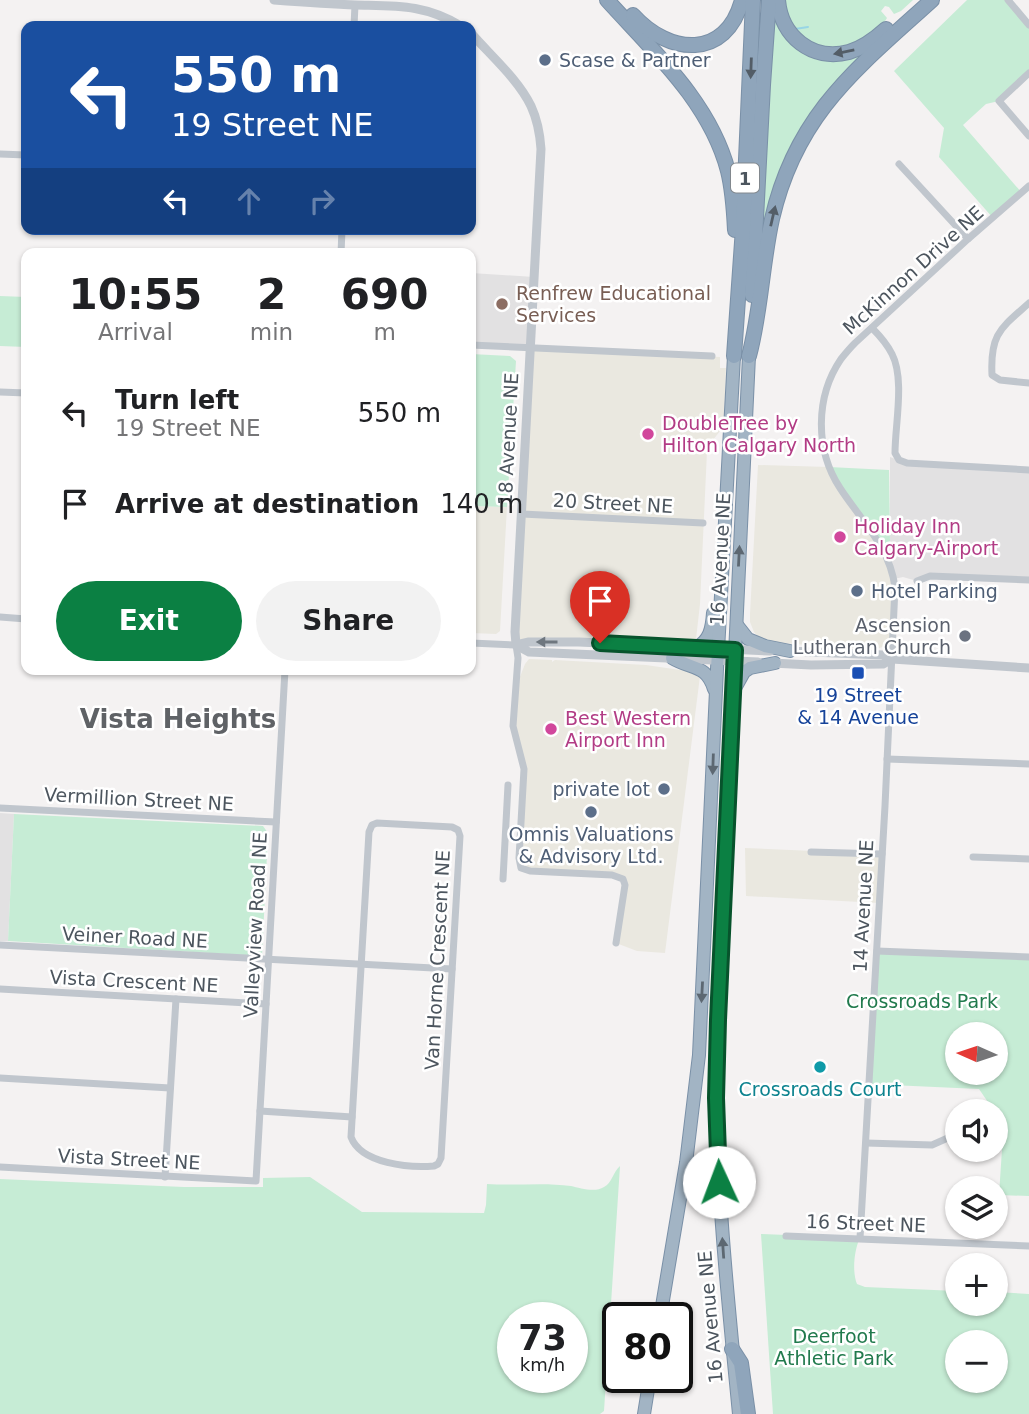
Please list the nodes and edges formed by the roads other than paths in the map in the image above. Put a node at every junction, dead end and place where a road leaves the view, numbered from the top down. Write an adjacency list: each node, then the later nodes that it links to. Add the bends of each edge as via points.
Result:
1 (274, 0): 11 (street)
2 (607, 0): 23 (highway, via 685,88 715,135 732,196)
3 (619, 0): 4 (highway, via 651,33 685,45 713,40 726,31)
4 (743, 0)
5 (753, 0): 23 (highway, 16 Avenue NE / 1, one-way to 23)
6 (769, 0): 29 (highway, 16 Avenue NE / 1)
7 (778, 0): 8 (highway, one-way to 7, via 864,46 832,54 803,46 789,32)
8 (919, 0)
9 (932, 0): 29 (highway, one-way to 9, via 756,331 773,218 799,144 847,78)
10 (1008, 0): 14 (street)
11 (355, 5): 12 (street); 13 (street, via 404,6)
12 (354, 21)
13 (452, 21)
14 (1029, 25)
15 (476, 39): 27 (street, 18 Avenue NE, via 524,95 540,137)
16 (1029, 73): 17 (street, via 999,101)
17 (1029, 136)
18 (0, 154): 19 (street)
19 (21, 155)
20 (899, 164): 22 (street)
21 (1029, 186): 22 (street, McKinnon Drive NE)
22 (968, 239): 25 (street, McKinnon Drive NE)
23 (738, 300): 29 (highway, 16 Avenue NE / 1)
24 (1029, 303): 30 (street, via 1003,327 991,355 992,376)
25 (872, 328): 33 (street, via 894,357 898,373 895,453 899,460); 49 (street, McKinnon Drive NE, via 841,359 831,377 822,408 822,431 834,477 877,538 891,567 895,593)
26 (476, 345): 27 (street)
27 (531, 348): 28 (street); 34 (street, 18 Avenue NE)
28 (712, 356)
29 (742, 356): 36 (highway, 16 Avenue NE / 1); 41 (highway, 16 Avenue NE / 1, one-way to 29)
30 (1029, 383)
31 (0, 392): 32 (street)
32 (21, 394)
33 (1029, 470)
34 (522, 514): 35 (street, 20 Street NE); 43 (street, 18 Avenue NE)
35 (704, 523)
36 (725, 531): 44 (highway, via 718,543 711,632); 46 (highway, 16 Avenue NE / 1)
37 (1029, 580): 38 (street, via 930,576)
38 (917, 581)
39 (0, 617): 40 (street)
40 (21, 619)
41 (736, 624): 45 (highway, via 748,639); 47 (highway, 16 Avenue NE / 1)
42 (476, 643): 43 (street)
43 (516, 645): 44 (street, one-way to 43, via 579,642); 48 (street, via 529,652); 65 (street, 18 Avenue NE, via 513,726 524,769 521,868 623,879)
44 (695, 648): 46 (street)
45 (790, 652): 47 (street); 49 (street)
46 (718, 655): 47 (street); 48 (street); 54 (highway, 16 Avenue NE / 1)
47 (734, 656): 50 (street); 53 (highway, 16 Avenue NE / 1)
48 (672, 658): 54 (highway, via 705,672)
49 (892, 659): 50 (street, via 883,664); 51 (street); 55 (street, 14 Avenue NE)
50 (775, 663): 53 (highway, via 744,672)
51 (1029, 668)
52 (285, 675): 59 (street, Valleyview Road NE)
53 (732, 693): 88 (highway, 16 Avenue NE / 1, one-way to 53, via 716,1088)
54 (716, 696): 87 (highway, 16 Avenue NE / 1, one-way to 87, via 699,1055)
55 (887, 759): 56 (street); 61 (street, 14 Avenue NE)
56 (1029, 764)
57 (509, 785): 64 (street)
58 (0, 808): 59 (street, Vermillion Street NE)
59 (276, 822): 69 (street, Valleyview Road NE)
60 (811, 852): 61 (street)
61 (882, 854): 67 (street, 14 Avenue NE)
62 (973, 857): 63 (street)
63 (1029, 859)
64 (503, 879)
65 (616, 943)
66 (0, 945): 69 (street, Veiner Road NE)
67 (877, 951): 68 (street); 80 (street, 14 Avenue NE)
68 (1029, 957)
69 (268, 959): 70 (street, Veiner Road NE); 74 (street, Valleyview Road NE)
70 (362, 964): 71 (street, Veiner Road NE); 71 (street, Van Horne Crescent NE, via 370,828 377,823 452,827 460,836); 78 (street, Van Horne Crescent NE)
71 (452, 970): 78 (street, Van Horne Crescent NE, via 440,1161 430,1167 375,1159 353,1142)
72 (0, 989): 73 (street, Vista Crescent NE)
73 (176, 999): 74 (street, Vista Crescent NE); 76 (street)
74 (265, 1004): 77 (street, Valleyview Road NE)
75 (0, 1078): 76 (street)
76 (170, 1088): 82 (street)
77 (260, 1111): 78 (street); 83 (street, Valleyview Road NE)
78 (352, 1117)
79 (945, 1139): 80 (street, via 932,1145)
80 (866, 1143): 85 (street, 14 Avenue NE)
81 (0, 1167): 82 (street, Vista Street NE)
82 (165, 1177): 83 (street, Vista Street NE)
83 (256, 1181)
84 (786, 1236): 85 (street, 16 Street NE)
85 (860, 1238): 86 (street, 16 Street NE)
86 (1029, 1245)
87 (663, 1302)
88 (732, 1349): 91 (highway, 16 Avenue NE / 1); 92 (highway, via 741,1363)
89 (647, 1393): 90 (highway)
90 (644, 1414)
91 (738, 1414)
92 (748, 1414)

